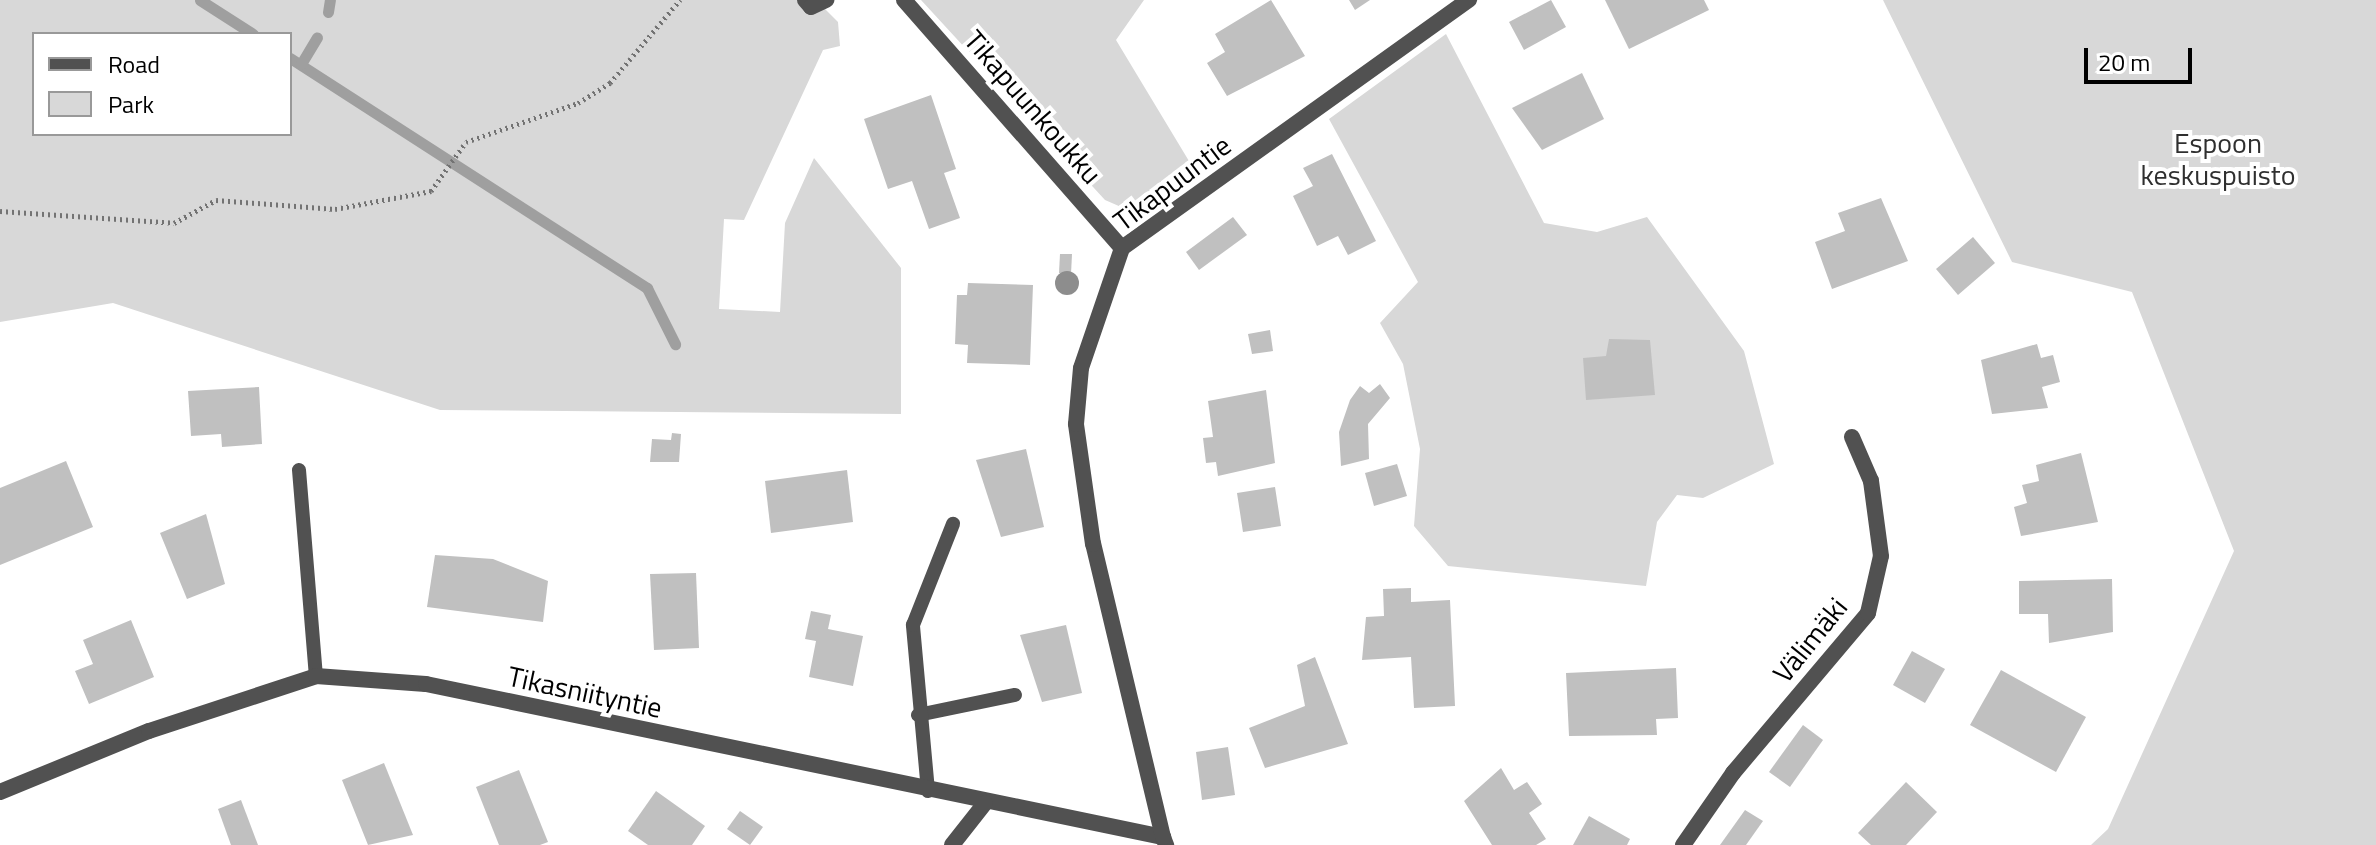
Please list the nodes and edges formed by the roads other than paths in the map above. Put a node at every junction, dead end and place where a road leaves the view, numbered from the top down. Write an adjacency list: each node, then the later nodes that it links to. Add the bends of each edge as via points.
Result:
1 (805, 0): 2 (street, via 811,7)
2 (826, 0)
3 (904, 0): 5 (street, Tikapuunkoukku)
4 (1469, 0): 5 (street, Tikapuuntie)
5 (1122, 248): 15 (street, Tikapuuntie, via 1081,368 1076,424 1093,544)
6 (1852, 437): 17 (street, Välimäki, via 1871,481 1881,556 1868,613 1733,773)
7 (299, 470): 9 (lane)
8 (953, 524): 11 (lane, via 913,625)
9 (316, 676): 12 (street, Tikasniityntie, via 426,684); 13 (street, Tikasniityntie, via 149,731)
10 (1015, 695): 11 (lane)
11 (918, 715): 12 (lane)
12 (928, 791): 14 (street, Tikasniityntie)
13 (0, 792)
14 (985, 803): 15 (street, Tikasniityntie); 16 (street)
15 (1165, 841)
16 (952, 845)
17 (1683, 845)

